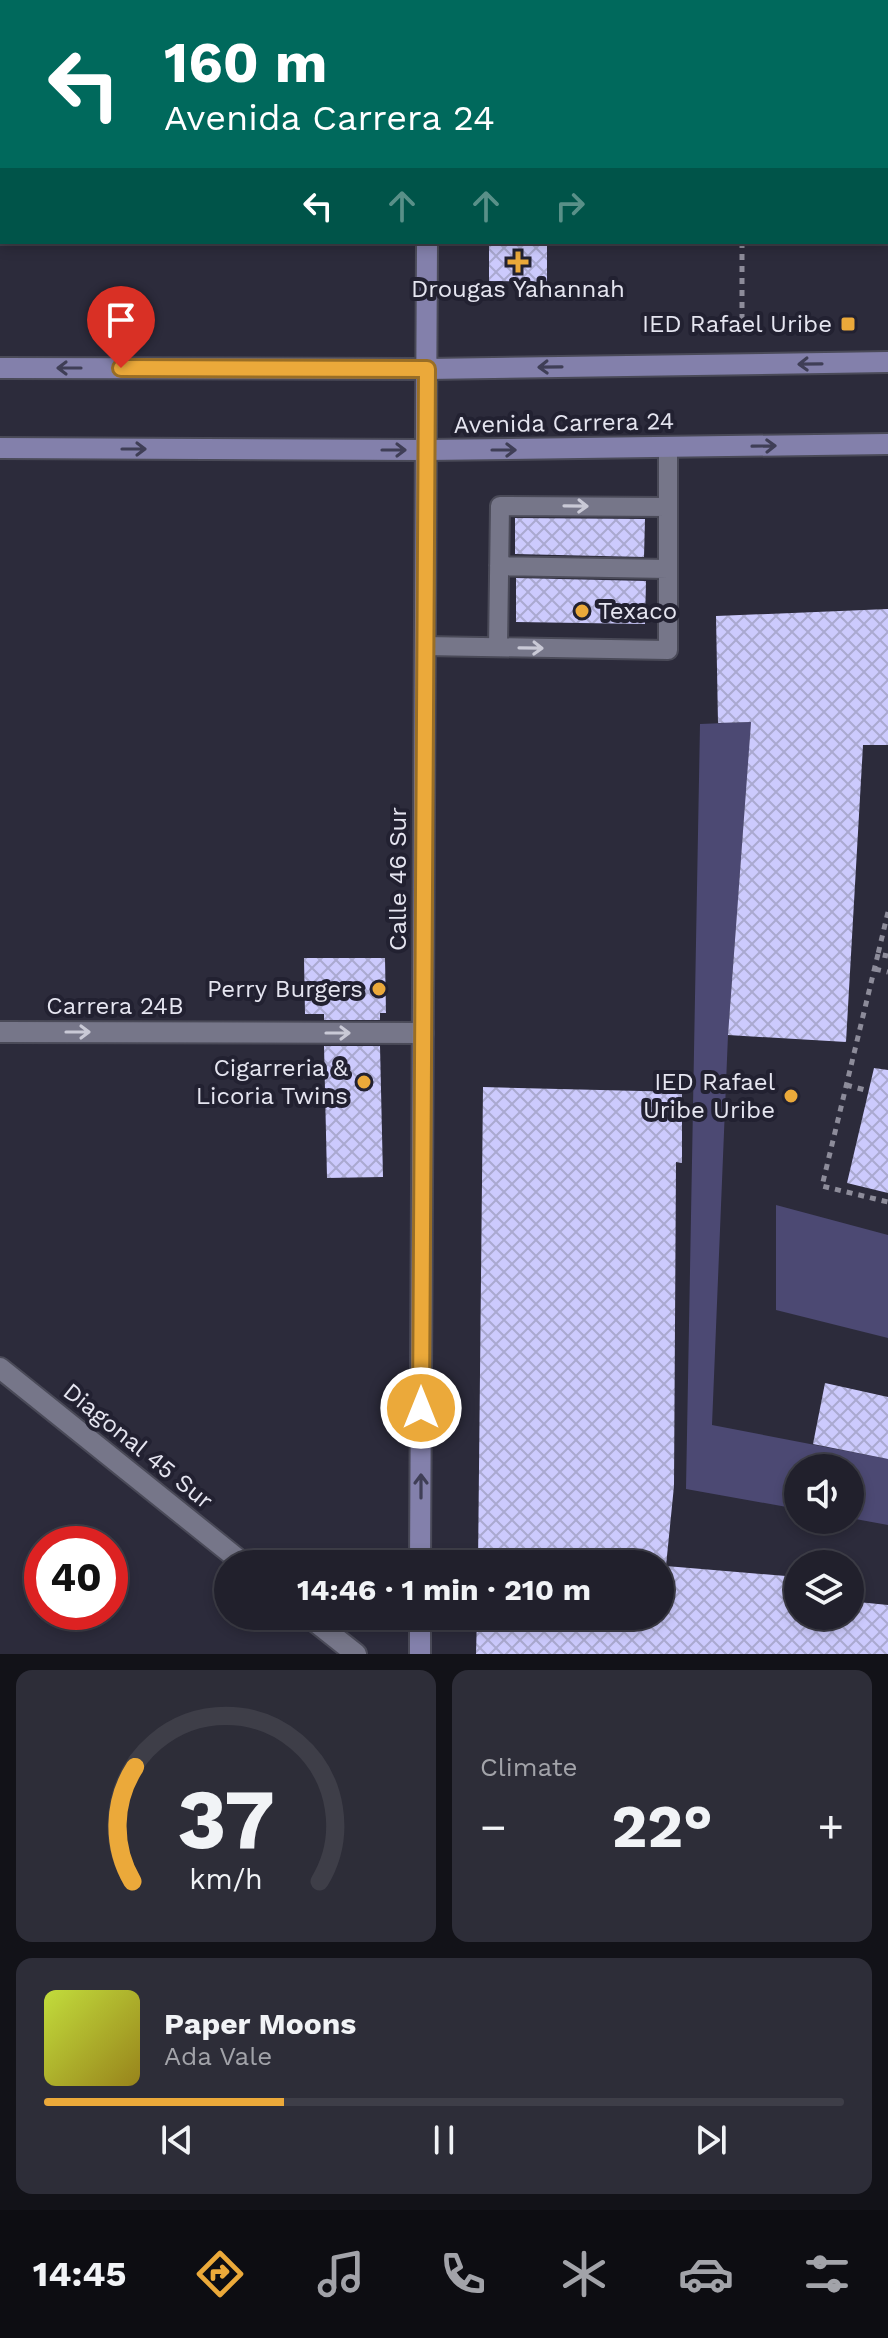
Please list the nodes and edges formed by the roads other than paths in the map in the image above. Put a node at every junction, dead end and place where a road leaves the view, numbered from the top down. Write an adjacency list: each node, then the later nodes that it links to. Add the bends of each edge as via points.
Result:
1 (427, 244): 4 (main road, Calle 46 Sur)
2 (888, 362): 4 (main road, one-way to 4)
3 (0, 368): 4 (main road, one-way to 3)
4 (427, 369): 8 (main road, Calle 46 Sur)
5 (888, 444): 7 (main road, Avenida Carrera 24, one-way to 5)
6 (0, 448): 8 (main road, Avenida Carrera 24, one-way to 8)
7 (668, 448): 8 (main road, Avenida Carrera 24, one-way to 7); 9 (lane)
8 (426, 450): 12 (main road, Calle 46 Sur)
9 (668, 507): 10 (lane, one-way to 9, via 500,506); 11 (lane)
10 (499, 566): 11 (lane); 13 (lane)
11 (668, 569): 13 (lane, one-way to 11, via 668,650)
12 (425, 646): 13 (lane); 15 (main road, Calle 46 Sur)
13 (498, 647)
14 (0, 1032): 15 (street, Carrera 24B, one-way to 15)
15 (423, 1033): 18 (main road, Calle 46 Sur, one-way to 15)
16 (0, 1368): 17 (street, Diagonal 45 Sur)
17 (227, 1550)
18 (420, 1550)
19 (326, 1630): 21 (street)
20 (420, 1630): 22 (main road)
21 (356, 1654)
22 (420, 1654)

